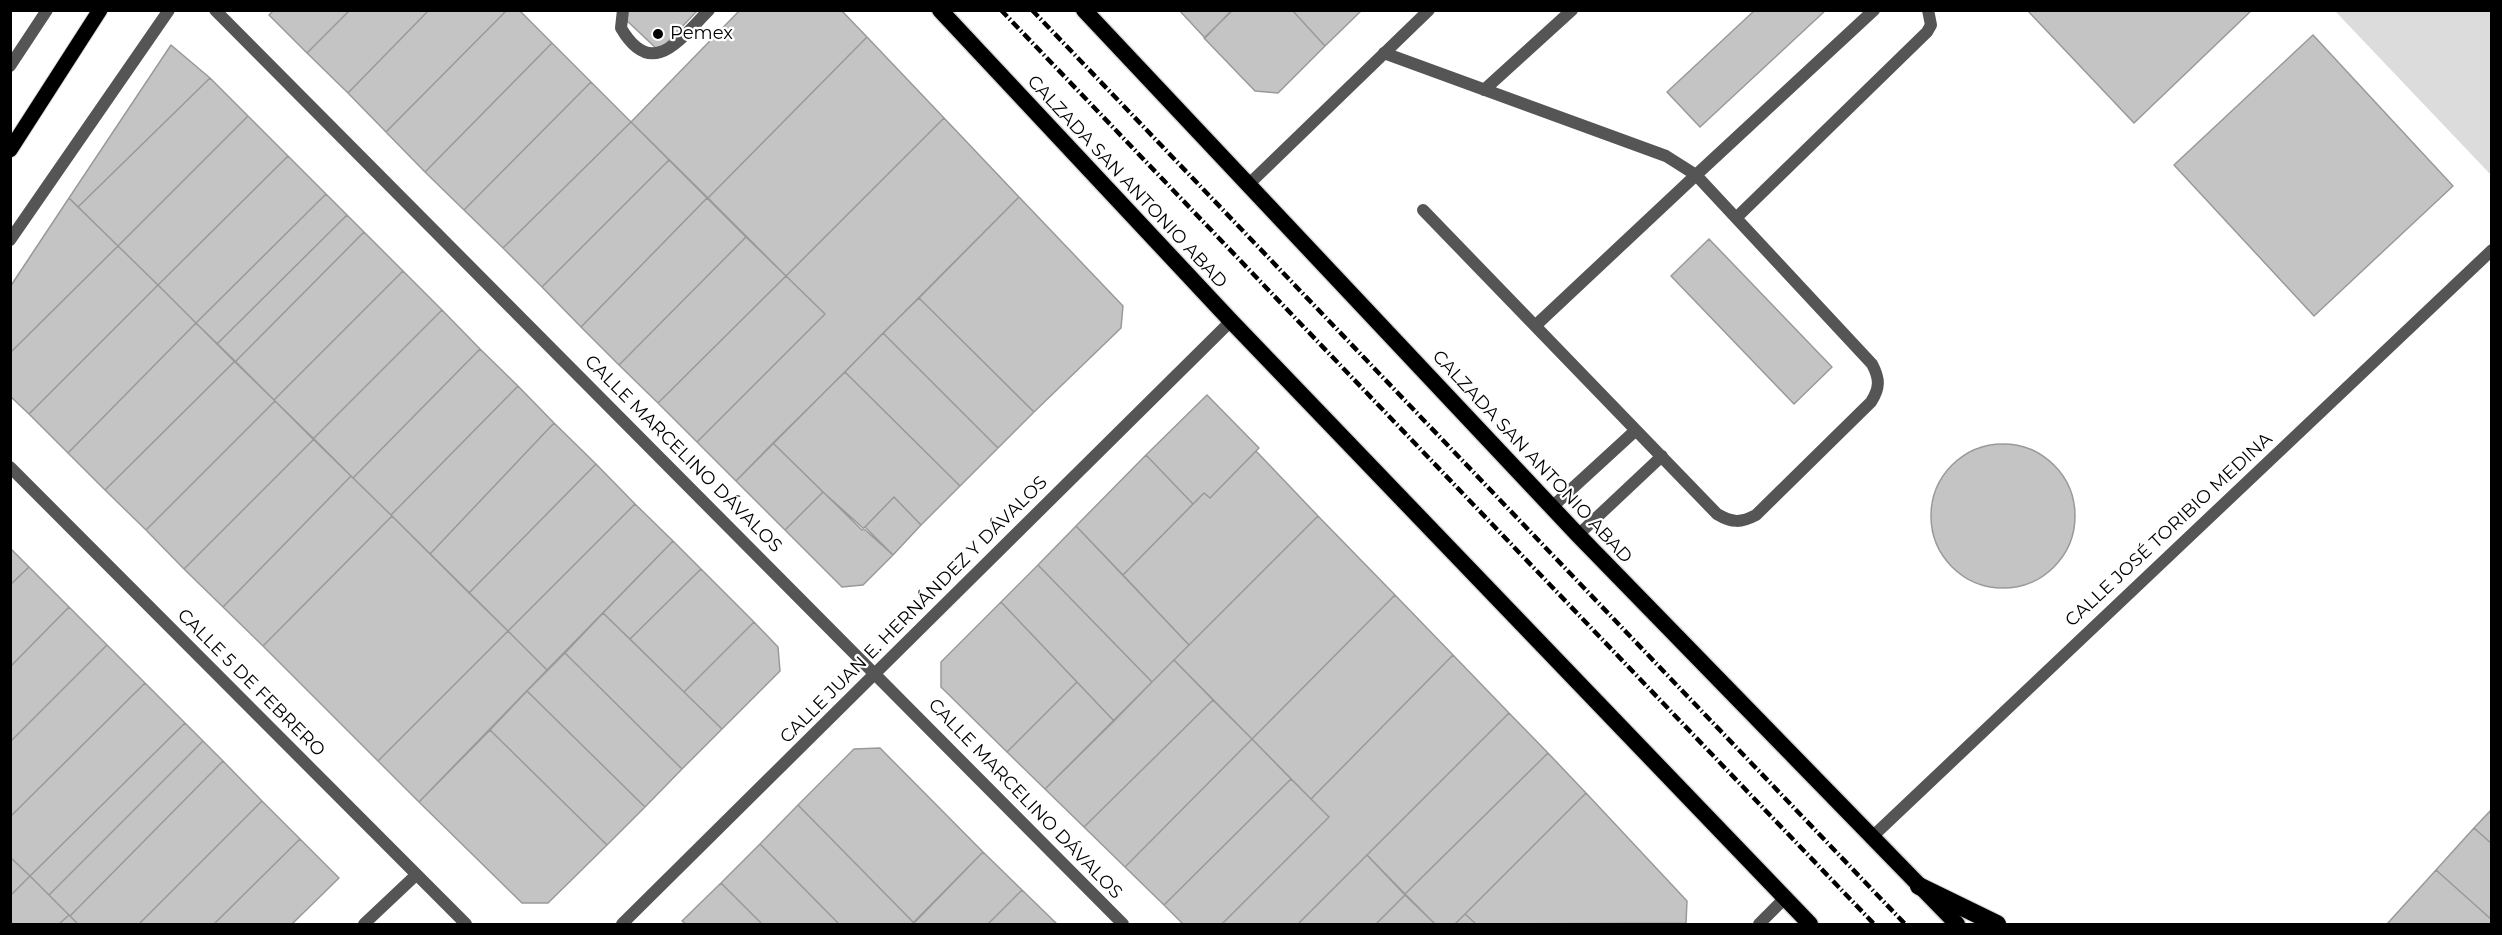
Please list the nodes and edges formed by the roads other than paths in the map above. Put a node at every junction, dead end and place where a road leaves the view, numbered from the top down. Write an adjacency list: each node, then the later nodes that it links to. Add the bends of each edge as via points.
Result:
1 (47, 10): 14 (street)
2 (100, 10): 16 (main road)
3 (169, 10): 21 (street)
4 (215, 10): 30 (street, CALLE MARCELINO DÁVALOS)
5 (623, 10): 6 (street, via 621,28 628,40 647,54 673,47)
6 (709, 10)
7 (940, 10): 23 (highway, CALZADA SAN ANTONIO ABAD)
8 (1084, 10): 18 (highway, CALZADA SAN ANTONIO ABAD)
9 (1429, 10): 13 (street)
10 (1572, 10): 15 (street)
11 (1874, 10): 17 (street)
12 (1929, 10): 20 (street, via 1931,25 1927,32)
13 (1384, 53): 15 (street); 18 (street)
14 (10, 66)
15 (1484, 90): 17 (street, via 1666,156)
16 (10, 150)
17 (1696, 175): 20 (street); 24 (street)
18 (1248, 185): 28 (highway, CALZADA SAN ANTONIO ABAD)
19 (1423, 210): 24 (street)
20 (1736, 218): 26 (street, via 1872,364 1878,376 1878,390 1871,402 1756,515 1743,522 1730,522 1718,514)
21 (10, 240)
22 (2492, 250): 31 (street, CALLE JOSÉ TORIBIO MEDINA)
23 (1231, 321): 30 (street, CALLE JUAN E. HERNÁNDEZ Y DÁVALOS); 34 (highway, CALZADA SAN ANTONIO ABAD)
24 (1535, 326): 25 (street)
25 (1636, 430): 26 (street); 28 (street)
26 (1662, 456): 29 (street)
27 (10, 467): 32 (street, CALLE 5 DE FEBRERO)
28 (1552, 507): 29 (highway, CALZADA SAN ANTONIO ABAD)
29 (1578, 535): 31 (highway, CALZADA SAN ANTONIO ABAD)
30 (876, 673): 37 (street, CALLE JUAN E. HERNÁNDEZ Y DÁVALOS); 38 (street, CALLE MARCELINO DÁVALOS)
31 (1872, 837): 33 (highway, CALZADA SAN ANTONIO ABAD)
32 (416, 875): 35 (street); 36 (street, CALLE 5 DE FEBRERO)
33 (1919, 886): 41 (highway, CALZADA SAN ANTONIO ABAD); 42 (highway)
34 (1785, 898): 39 (street); 40 (highway, CALZADA SAN ANTONIO ABAD)
35 (364, 924)
36 (466, 924)
37 (622, 924)
38 (1123, 924)
39 (1759, 924)
40 (1810, 924)
41 (1956, 924)
42 (1997, 924)

